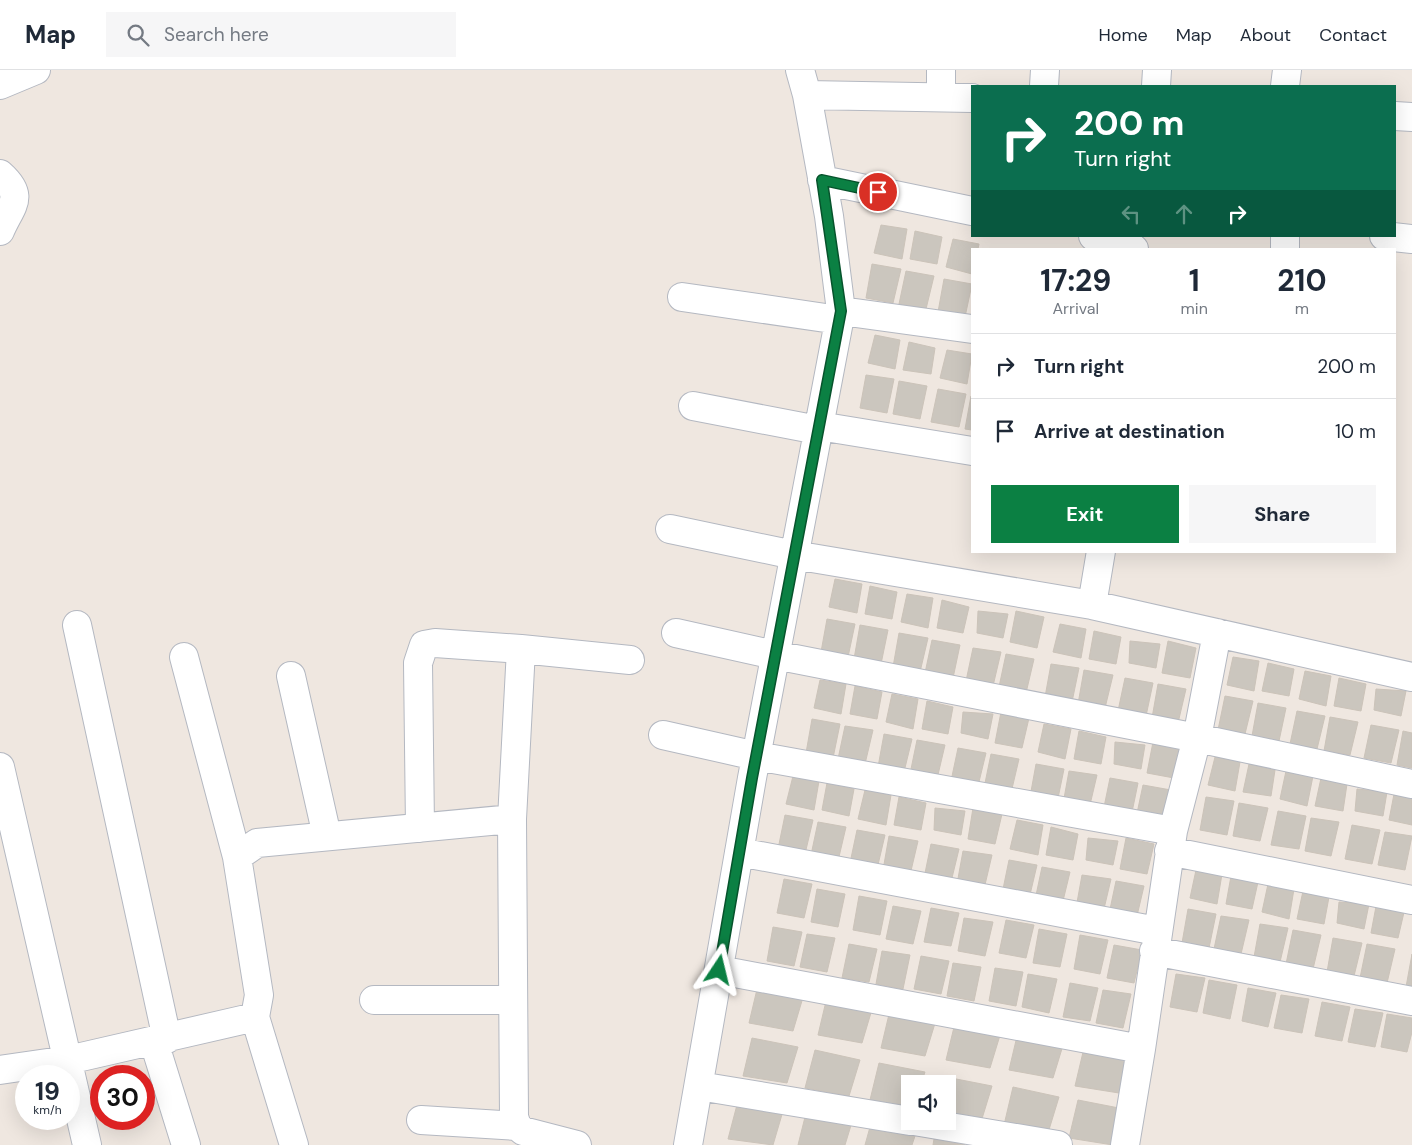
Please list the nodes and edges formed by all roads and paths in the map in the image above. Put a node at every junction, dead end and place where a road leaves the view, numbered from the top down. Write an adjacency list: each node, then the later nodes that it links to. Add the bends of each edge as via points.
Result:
1 (36, 70): 7 (street)
2 (941, 70): 11 (street)
3 (1045, 70): 8 (street)
4 (1157, 70): 9 (street)
5 (1287, 70): 10 (street)
6 (804, 83): 11 (street); 16 (street)
7 (0, 85)
8 (1044, 85)
9 (1156, 85)
10 (1285, 85)
11 (941, 97): 12 (street)
12 (971, 98)
13 (1396, 116): 14 (street)
14 (1412, 117)
15 (0, 174): 18 (street, via 16,194)
16 (822, 180): 17 (street); 24 (street)
17 (971, 211)
18 (0, 231)
19 (1097, 237): 22 (street)
20 (1393, 237): 21 (street)
21 (1412, 239)
22 (1134, 248)
23 (682, 297): 24 (street)
24 (840, 315): 25 (street); 27 (street)
25 (971, 329)
26 (693, 406): 27 (street)
27 (818, 428): 28 (street); 31 (street)
28 (971, 451)
29 (670, 529): 31 (street)
30 (1102, 553): 32 (street)
31 (794, 555): 32 (street); 37 (street)
32 (1092, 605): 35 (street)
33 (77, 625): 60 (street)
34 (676, 633): 37 (street)
35 (1217, 633): 41 (street); 43 (street)
36 (521, 649): 39 (street); 47 (street); 48 (street, via 435,643 424,645 420,652)
37 (775, 655): 43 (street); 44 (street)
38 (184, 658): 52 (street)
39 (630, 660)
40 (291, 676): 49 (street)
41 (1412, 677)
42 (663, 735): 44 (street)
43 (1197, 738): 46 (street); 50 (street)
44 (756, 756): 50 (street); 51 (street)
45 (0, 767): 62 (street)
46 (1412, 784)
47 (512, 819): 48 (street); 57 (street)
48 (420, 828): 49 (street)
49 (327, 836): 52 (street, via 258,842)
50 (1171, 841): 53 (street); 54 (street)
51 (739, 852): 54 (street); 55 (street)
52 (238, 857): 59 (street, via 259,995)
53 (1412, 900)
54 (1155, 941): 58 (street); 61 (street)
55 (719, 970): 61 (street); 64 (street)
56 (374, 1000): 57 (street)
57 (513, 1000): 67 (street, via 514,1117)
58 (1412, 1001)
59 (255, 1017): 60 (street); 71 (street)
60 (160, 1040): 62 (street); 70 (street)
61 (1141, 1049): 75 (street)
62 (68, 1060): 63 (street); 69 (street)
63 (0, 1070)
64 (699, 1086): 65 (street); 73 (street)
65 (901, 1119)
66 (420, 1120): 67 (street)
67 (517, 1126): 72 (street, via 533,1134)
68 (956, 1128): 74 (street)
69 (86, 1145)
70 (186, 1145)
71 (294, 1145)
72 (576, 1145)
73 (688, 1145)
74 (1058, 1145)
75 (1125, 1145)

